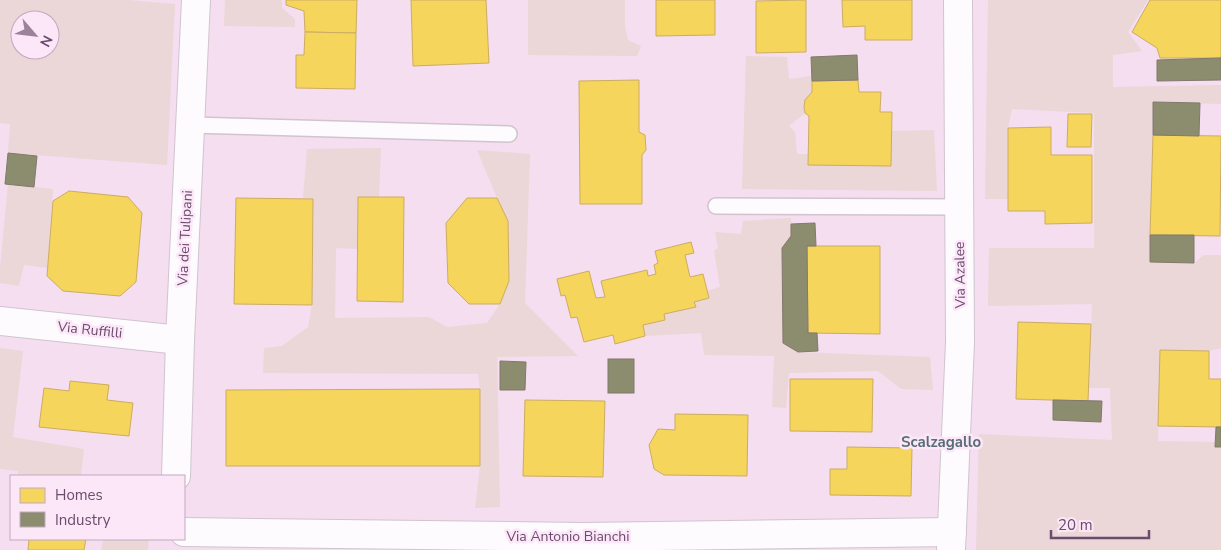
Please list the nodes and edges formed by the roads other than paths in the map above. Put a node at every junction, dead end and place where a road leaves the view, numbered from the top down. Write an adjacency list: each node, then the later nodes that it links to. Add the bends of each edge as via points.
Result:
1 (196, 0): 3 (street, Via dei Tulipani)
2 (958, 0): 6 (street, Via Azalee)
3 (190, 126): 4 (lane); 8 (street, Via dei Tulipani)
4 (509, 134)
5 (716, 206): 6 (lane)
6 (959, 207): 11 (street, Via Azalee, via 960,342)
7 (0, 321): 8 (street, Via Ruffilli)
8 (180, 340): 9 (street, Via dei Tulipani)
9 (176, 475)
10 (185, 532): 12 (street, Via Antonio Bianchi)
11 (952, 541): 12 (street, Via Antonio Bianchi)
12 (583, 543)

